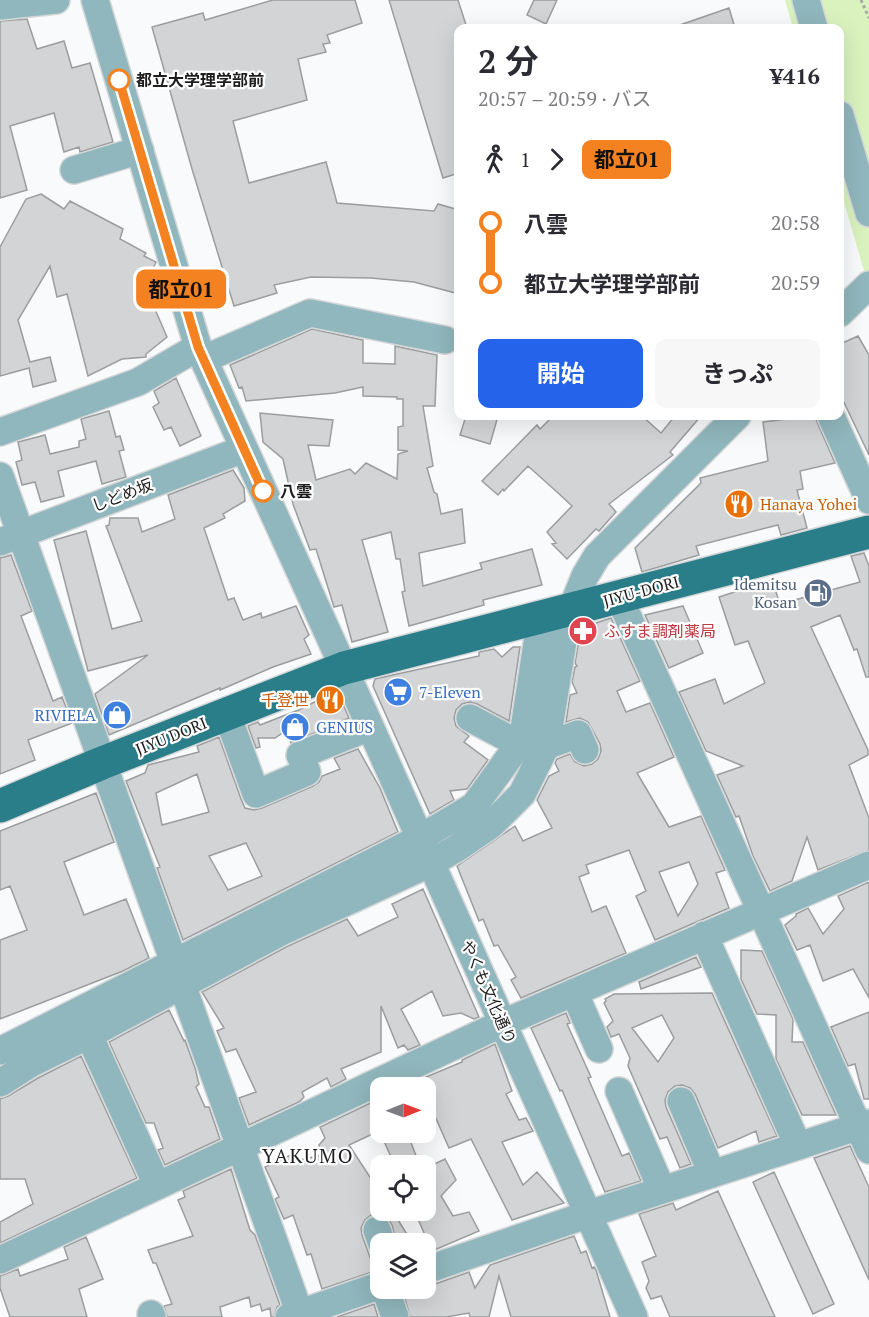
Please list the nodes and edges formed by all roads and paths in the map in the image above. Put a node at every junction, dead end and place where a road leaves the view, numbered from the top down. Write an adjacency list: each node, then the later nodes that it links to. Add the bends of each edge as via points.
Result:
1 (56, 0): 5 (street)
2 (806, 0): 7 (street)
3 (861, 0): 6 (path)
4 (101, 2): 9 (street, やくも文化通り)
5 (0, 6)
6 (869, 18)
7 (813, 24)
8 (844, 129): 10 (street)
9 (140, 150): 11 (street); 17 (street, やくも文化通り)
10 (851, 153): 12 (street); 13 (street)
11 (74, 170)
12 (869, 178)
13 (869, 213)
14 (869, 285): 15 (street)
15 (844, 309)
16 (445, 340): 17 (street, via 310,313)
17 (201, 353): 20 (street, via 138,382); 21 (street, やくも文化通り)
18 (733, 420): 27 (street, via 597,556)
19 (833, 420): 23 (street)
20 (0, 432)
21 (244, 449): 25 (street, しどめ坂); 28 (street, やくも文化通り)
22 (0, 476): 25 (street)
23 (869, 500)
24 (869, 532): 26 (main road, JIYU-DORI)
25 (11, 538): 35 (street)
26 (619, 597): 27 (main road, JIYU-DORI); 40 (street)
27 (556, 613): 28 (main road, JIYU-DORI); 32 (street); 33 (street, via 566,622)
28 (344, 668): 29 (main road, JIYU DORI); 31 (street, やくも文化通り)
29 (227, 714): 31 (street, via 256,794 307,772 300,755); 35 (main road, JIYU DORI)
30 (470, 718): 32 (street)
31 (370, 727): 37 (street, やくも文化通り)
32 (519, 744): 37 (street, via 474,806)
33 (546, 746): 34 (street, via 578,734); 38 (street, via 522,794 492,824)
34 (585, 750)
35 (102, 763): 36 (main road, JIYU DORI); 42 (street)
36 (0, 806)
37 (420, 838): 38 (street, やくも文化通り); 42 (street)
38 (431, 863): 42 (street); 44 (street, やくも文化通り)
39 (869, 865): 40 (street)
40 (760, 911): 41 (street); 51 (street)
41 (704, 935): 43 (street); 53 (street)
42 (178, 974): 45 (street); 47 (street); 52 (street)
43 (573, 992): 44 (street); 46 (street)
44 (503, 1023): 52 (street); 57 (street, やくも文化通り)
45 (89, 1035): 48 (street); 55 (street)
46 (599, 1049)
47 (0, 1051)
48 (0, 1083)
49 (619, 1092): 56 (street)
50 (681, 1101): 54 (street)
51 (865, 1133): 53 (street)
52 (240, 1146): 55 (street); 62 (street)
53 (798, 1146): 54 (street)
54 (712, 1174): 56 (street)
55 (157, 1185): 58 (street)
56 (662, 1190): 57 (street)
57 (588, 1215): 59 (street); 64 (street, やくも文化通り)
58 (0, 1260)
59 (436, 1267)
60 (370, 1290): 62 (street)
61 (389, 1299): 63 (street)
62 (296, 1316)
63 (395, 1317)
64 (634, 1317)

